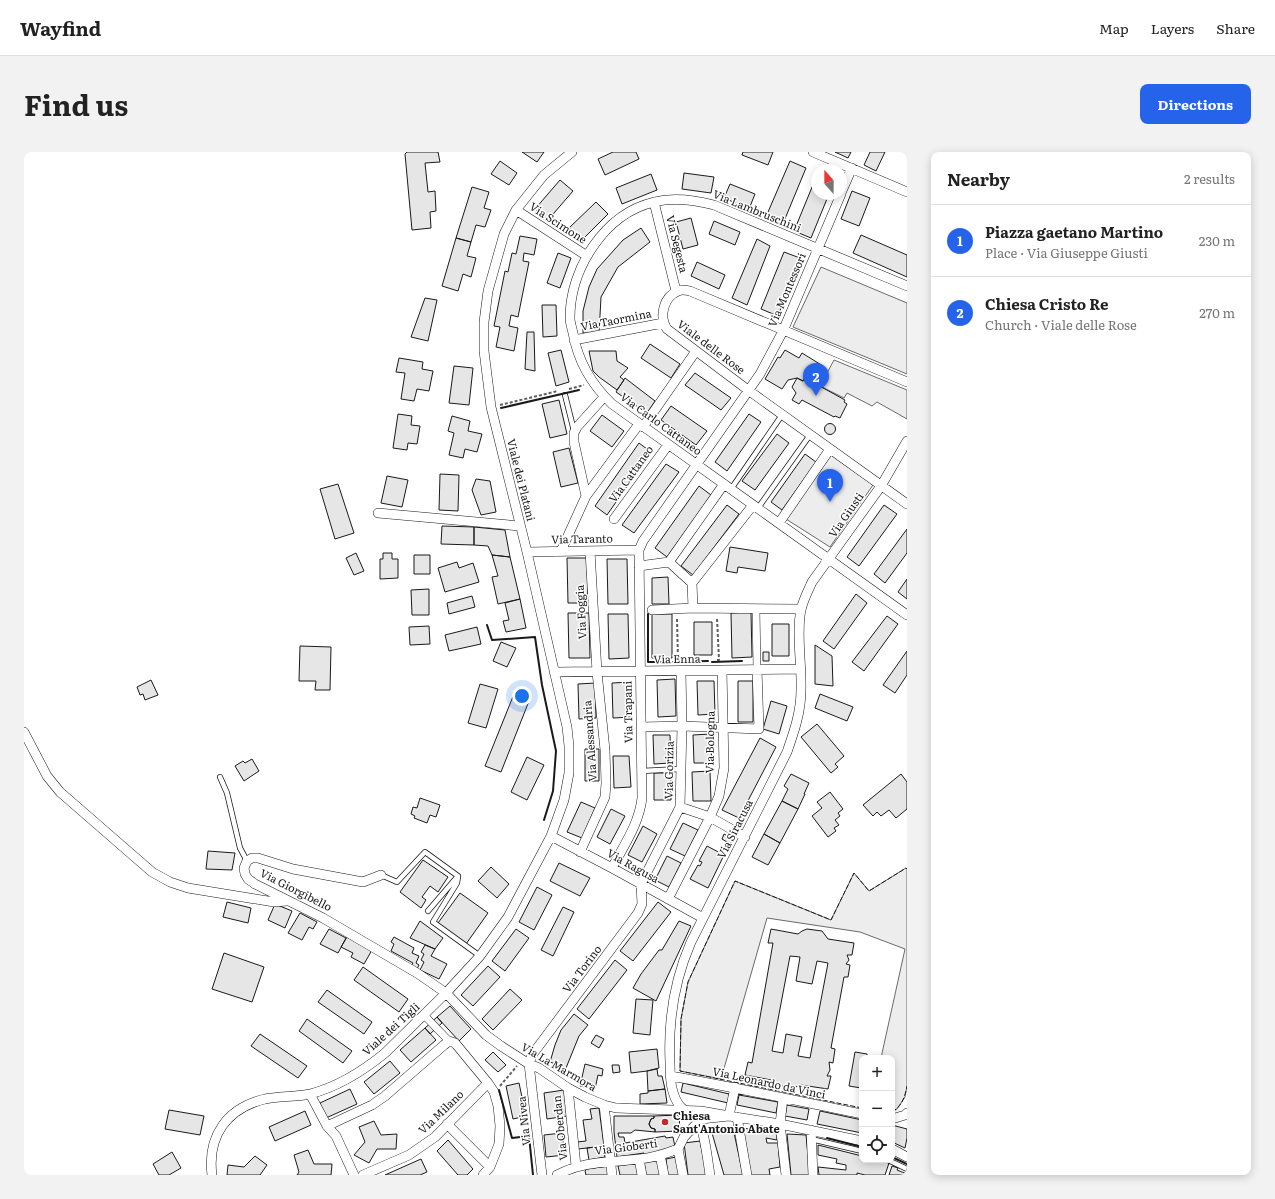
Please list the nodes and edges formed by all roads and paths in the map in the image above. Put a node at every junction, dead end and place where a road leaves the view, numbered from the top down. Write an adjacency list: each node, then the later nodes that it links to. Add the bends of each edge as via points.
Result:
1 (572, 152): 8 (street, Viale dei Platani, via 544,175)
2 (813, 152): 3 (street)
3 (852, 168): 4 (street, Via Montessori); 5 (street)
4 (847, 180)
5 (907, 192)
6 (838, 200): 9 (street, Via Montessori)
7 (654, 202): 9 (street, Via Lambruschini, via 688,200 714,205); 10 (street, Via Lambruschini, via 622,216 603,233); 12 (street, Via Segesta)
8 (516, 210): 10 (street, Via Scimone); 24 (street, Viale dei Platani, via 504,234 488,291 484,322 484,351)
9 (817, 249): 11 (street, Via Lambruschini); 14 (street, Via Montessori)
10 (587, 256): 15 (street, Via Carlo Cattaneo, via 572,298 570,319)
11 (907, 286)
12 (676, 291): 13 (street, Viale delle Rose, via 664,306); 14 (street, via 690,291)
13 (663, 323): 15 (street, Via Taormina); 16 (street, Viale delle Rose)
14 (784, 331): 18 (street); 20 (street, Via Montessori)
15 (574, 340): 17 (street, Via Carlo Cattaneo, via 580,362)
16 (696, 351): 20 (street, Viale delle Rose); 26 (street)
17 (592, 381): 19 (path); 23 (street, Via Carlo Cattaneo)
18 (907, 382)
19 (566, 390)
20 (748, 390): 25 (street, Viale delle Rose); 32 (street, Via Montessori)
21 (558, 391): 24 (path)
22 (565, 395): 27 (lane)
23 (604, 396): 26 (street, Via Carlo Cattaneo); 27 (street)
24 (491, 407): 41 (street, Viale dei Platani)
25 (782, 415): 28 (street, Viale delle Rose); 33 (lane)
26 (641, 425): 30 (street, Via Carlo Cattaneo); 35 (street)
27 (574, 433): 35 (street)
28 (810, 435): 31 (street, Viale delle Rose); 37 (lane)
29 (907, 441): 34 (street, Via Giusti)
30 (668, 444): 32 (street, Via Carlo Cattaneo); 39 (street, Via Cattaneo)
31 (830, 449): 34 (street, Viale delle Rose); 40 (street)
32 (697, 465): 33 (street, Via Carlo Cattaneo); 42 (street, Via Montessori)
33 (727, 486): 37 (street, Via Carlo Cattaneo); 47 (street)
34 (881, 486): 36 (street, Viale delle Rose); 46 (street, Via Giusti)
35 (586, 496): 43 (street)
36 (907, 504)
37 (755, 506): 40 (street, Via Carlo Cattaneo); 49 (street)
38 (378, 513): 41 (street)
39 (614, 519)
40 (779, 523): 46 (street, Via Carlo Cattaneo)
41 (520, 526): 45 (street, Viale dei Platani)
42 (639, 550): 44 (street, Via Taranto); 48 (street, Via Trapani)
43 (561, 551): 44 (street, Via Taranto); 45 (street, Via Taranto)
44 (590, 551): 64 (street, Via Foggia)
45 (527, 552): 63 (street, Viale dei Platani)
46 (830, 558): 54 (street, Via Siracusa, via 812,582); 56 (street, Via Carlo Cattaneo)
47 (670, 562): 48 (street); 49 (street)
48 (639, 566): 65 (street, Via Trapani)
49 (692, 584): 50 (street)
50 (693, 608): 51 (street); 52 (street)
51 (717, 608): 53 (street); 58 (path)
52 (676, 609): 55 (street); 57 (path)
53 (756, 609): 54 (street); 59 (street)
54 (801, 609): 60 (street, Via Siracusa)
55 (652, 610)
56 (907, 615)
57 (678, 660)
58 (718, 660)
59 (757, 669): 60 (street, Via Enna); 61 (street, Via Enna); 68 (street, via 759,729)
60 (801, 669): 76 (street, Via Siracusa, via 799,711 794,731 787,752)
61 (722, 670): 62 (street, Via Enna); 68 (street, Via Bologna)
62 (681, 671): 65 (street, Via Enna); 66 (street, Via Gorizia)
63 (554, 672): 64 (street, Via Enna); 75 (street, Viale dei Platani, via 568,739 569,773 564,800)
64 (597, 672): 65 (street, Via Enna); 77 (street, Via Alessandria, via 604,750 605,797)
65 (640, 672): 67 (street, Via Trapani)
66 (682, 726): 67 (street); 68 (street); 70 (street, Via Gorizia)
67 (641, 727): 71 (street, Via Trapani)
68 (723, 727): 74 (street, Via Bologna, via 724,768 719,796)
69 (24, 732): 84 (street, via 47,776 60,792 152,872 188,888 274,902)
70 (681, 768): 71 (lane); 73 (street, Via Gorizia)
71 (641, 771): 79 (street, Via Trapani, via 640,810)
72 (220, 777): 78 (lane, via 227,794 240,848)
73 (680, 807): 74 (street); 82 (street, Via Gorizia)
74 (710, 818): 76 (street); 83 (street, Via Bologna)
75 (552, 836): 77 (street, Via Ragusa); 87 (street, Viale dei Tigli, via 508,918)
76 (745, 837): 86 (street, Via Siracusa)
77 (580, 852): 79 (street, Via Ragusa)
78 (247, 861): 80 (street, Via Giorgibello, via 258,858 293,869 363,882); 84 (street, Via Giorgibello, via 244,868 248,879)
79 (612, 868): 82 (street, Via Ragusa)
80 (381, 875): 81 (lane, via 397,882 425,852)
81 (458, 876): 85 (lane); 87 (lane, via 457,883 432,922)
82 (641, 884): 83 (street, Via Ragusa); 92 (street, Via Torino, via 642,904 638,913 532,1055)
83 (668, 899): 86 (street, Via Ragusa)
84 (287, 900): 88 (street, Via Giorgibello, via 356,936)
85 (428, 911)
86 (703, 918): 93 (street, Via Siracusa, via 683,961 676,984 670,1024)
87 (480, 956): 88 (street, Viale dei Tigli)
88 (446, 994): 89 (street, Viale dei Tigli); 91 (street, Via La Marmora, via 486,1035)
89 (424, 1015): 90 (street); 98 (street, Viale dei Tigli, via 374,1062 346,1079)
90 (449, 1042): 94 (street, via 455,1043); 109 (street, via 372,1105)
91 (521, 1059): 92 (street, Via La Marmora); 95 (path)
92 (529, 1064): 97 (street, Via La Marmora); 127 (street, Via Nivea)
93 (670, 1076): 96 (street, Via Leonardo da Vinci); 101 (street, Via Siracusa, via 672,1092)
94 (488, 1083): 107 (street, Via Milano); 121 (street, via 498,1106 500,1126 499,1144)
95 (503, 1084)
96 (735, 1087): 99 (street, Via Leonardo da Vinci); 104 (street)
97 (568, 1088): 100 (street, Via La Marmora); 120 (street, Via Oberdan)
98 (310, 1094): 109 (street); 123 (street, Viale dei Tigli, via 266,1099 250,1103 233,1113 222,1124 215,1141 211,1163)
99 (783, 1098): 102 (street, Via Leonardo da Vinci); 108 (street)
100 (604, 1105): 101 (street, Via La Marmora, via 616,1108); 118 (street)
101 (684, 1111): 105 (street, Via La Marmora)
102 (859, 1113)
103 (907, 1113): 106 (street)
104 (733, 1117): 105 (street, Via La Marmora); 108 (street, Via La Marmora); 134 (street)
105 (700, 1118): 112 (street, via 684,1137); 133 (street)
106 (895, 1118)
107 (448, 1124): 121 (street); 125 (street, Via Milano, via 435,1137 409,1155)
108 (780, 1124): 110 (street, Via La Marmora); 135 (street)
109 (327, 1126): 124 (street, via 336,1136)
110 (811, 1135): 111 (street, Via La Marmora); 113 (lane); 136 (street)
111 (859, 1141)
112 (678, 1149): 115 (street, Via Gioberti); 132 (street)
113 (859, 1150)
114 (895, 1151): 116 (street)
115 (660, 1155): 117 (street, Via Gioberti); 131 (street)
116 (907, 1157)
117 (639, 1159): 118 (street, Via Gioberti); 130 (street)
118 (610, 1162): 120 (street, Via Gioberti); 129 (street)
119 (894, 1163): 122 (lane)
120 (576, 1166): 128 (street, Via Gioberti)
121 (490, 1167): 126 (street)
122 (907, 1169)
123 (212, 1175)
124 (354, 1175)
125 (363, 1175)
126 (484, 1175)
127 (542, 1175)
128 (557, 1175)
129 (612, 1175)
130 (642, 1175)
131 (664, 1175)
132 (682, 1175)
133 (710, 1175)
134 (747, 1175)
135 (786, 1175)
136 (813, 1175)

